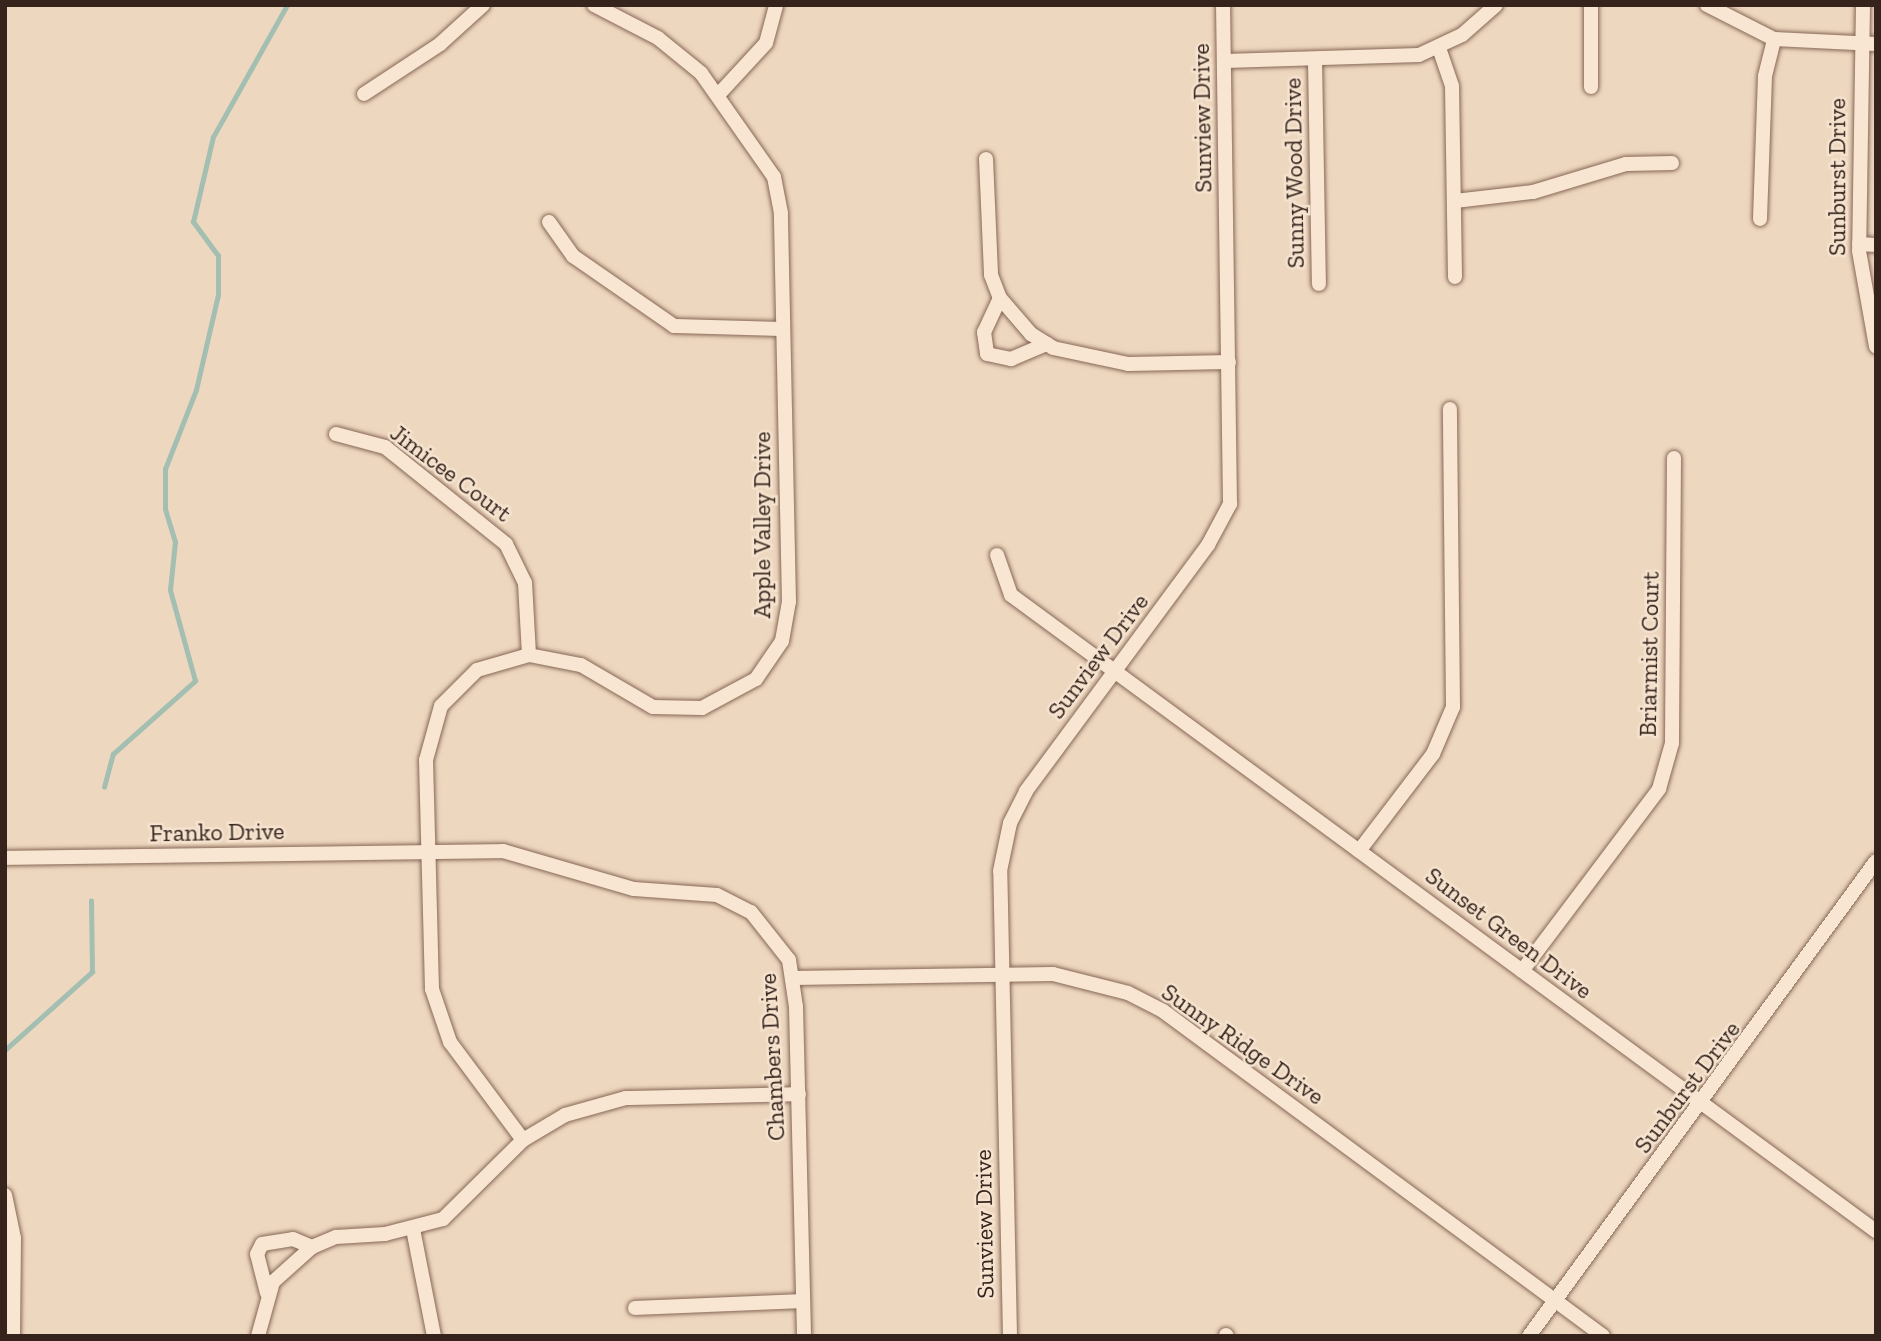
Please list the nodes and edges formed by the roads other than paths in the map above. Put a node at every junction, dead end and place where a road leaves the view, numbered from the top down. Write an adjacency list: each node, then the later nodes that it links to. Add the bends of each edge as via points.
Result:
1 (483, 5): 15 (street, via 440,44)
2 (594, 5): 16 (street, Apple Valley Drive, via 683,56)
3 (776, 5): 16 (street, via 760,52)
4 (1223, 5): 13 (street, Sunview Drive)
5 (1496, 5): 11 (street)
6 (1591, 5): 14 (street)
7 (1707, 5): 9 (street)
8 (1863, 5): 10 (street, Sunburst Drive)
9 (1774, 39): 10 (street); 20 (street, via 1765,76)
10 (1868, 43): 22 (street, Sunburst Drive)
11 (1439, 48): 12 (street, via 1393,59); 19 (street, via 1452,86)
12 (1315, 60): 13 (street); 25 (street, Sunny Wood Drive)
13 (1225, 61): 30 (street, Sunview Drive)
14 (1591, 87)
15 (365, 94)
16 (719, 94): 27 (street, Apple Valley Drive, via 774,177)
17 (986, 159): 26 (street, via 988,251)
18 (1672, 163): 19 (street, via 1626,164 1533,192)
19 (1455, 201): 24 (street)
20 (1760, 219)
21 (549, 222): 27 (street, via 573,256 674,326)
22 (1859, 244): 23 (street); 29 (street, Sunburst Drive)
23 (1876, 245)
24 (1455, 277)
25 (1319, 284)
26 (1000, 298): 28 (street); 28 (street, via 984,332 987,354 1011,359)
27 (783, 329): 35 (street, Apple Valley Drive, via 789,602 782,641 756,679 724,701 673,710 632,699 581,665)
28 (1047, 344): 30 (street, via 1128,365)
29 (1876, 346)
30 (1229, 362): 36 (street, Sunview Drive, via 1230,504 1208,545)
31 (1450, 409): 38 (street, via 1453,707 1433,754)
32 (336, 434): 35 (street, Jimicee Court, via 385,447 506,544 526,583)
33 (1674, 458): 41 (street, Briarmist Court, via 1672,743 1659,789)
34 (997, 555): 36 (street, Sunset Green Drive, via 1011,595)
35 (529, 655): 37 (street, Apple Valley Drive, via 477,670 440,706 426,760)
36 (1114, 673): 38 (street, Sunset Green Drive); 42 (street, Sunview Drive, via 1026,791 1010,823 1000,871)
37 (429, 851): 39 (street, Franko Drive); 43 (street, Chambers Drive, via 522,853 606,883 718,895 768,926 789,960); 46 (street, Apple Valley Drive, via 436,1007 450,1042)
38 (1359, 851): 41 (street, Sunset Green Drive)
39 (5, 858)
40 (1876, 861): 45 (street, Sunburst Drive)
41 (1521, 971): 45 (street, Sunset Green Drive)
42 (1001, 974): 43 (street, Sunny Ridge Drive); 52 (street, Sunny Ridge Drive, via 1076,977 1163,1011); 59 (street, Sunview Drive)
43 (792, 978): 44 (street, Chambers Drive)
44 (799, 1094): 46 (street, via 626,1098 565,1115); 53 (street, Chambers Drive)
45 (1702, 1106): 49 (street, Sunset Green Drive); 52 (street, Sunburst Drive)
46 (523, 1140): 48 (street, via 469,1199 443,1219)
47 (5, 1195): 55 (street, via 14,1238)
48 (413, 1229): 50 (street, via 347,1235); 57 (street)
49 (1876, 1231)
50 (312, 1247): 51 (street); 51 (street, via 293,1239 262,1244 257,1254)
51 (268, 1293): 56 (street)
52 (1555, 1300): 60 (street, Sunburst Drive); 61 (street, Sunny Ridge Drive)
53 (803, 1301): 54 (street); 58 (street, Chambers Drive)
54 (635, 1308)
55 (13, 1336)
56 (258, 1336)
57 (434, 1336)
58 (804, 1336)
59 (1010, 1336)
60 (1529, 1336)
61 (1604, 1336)

